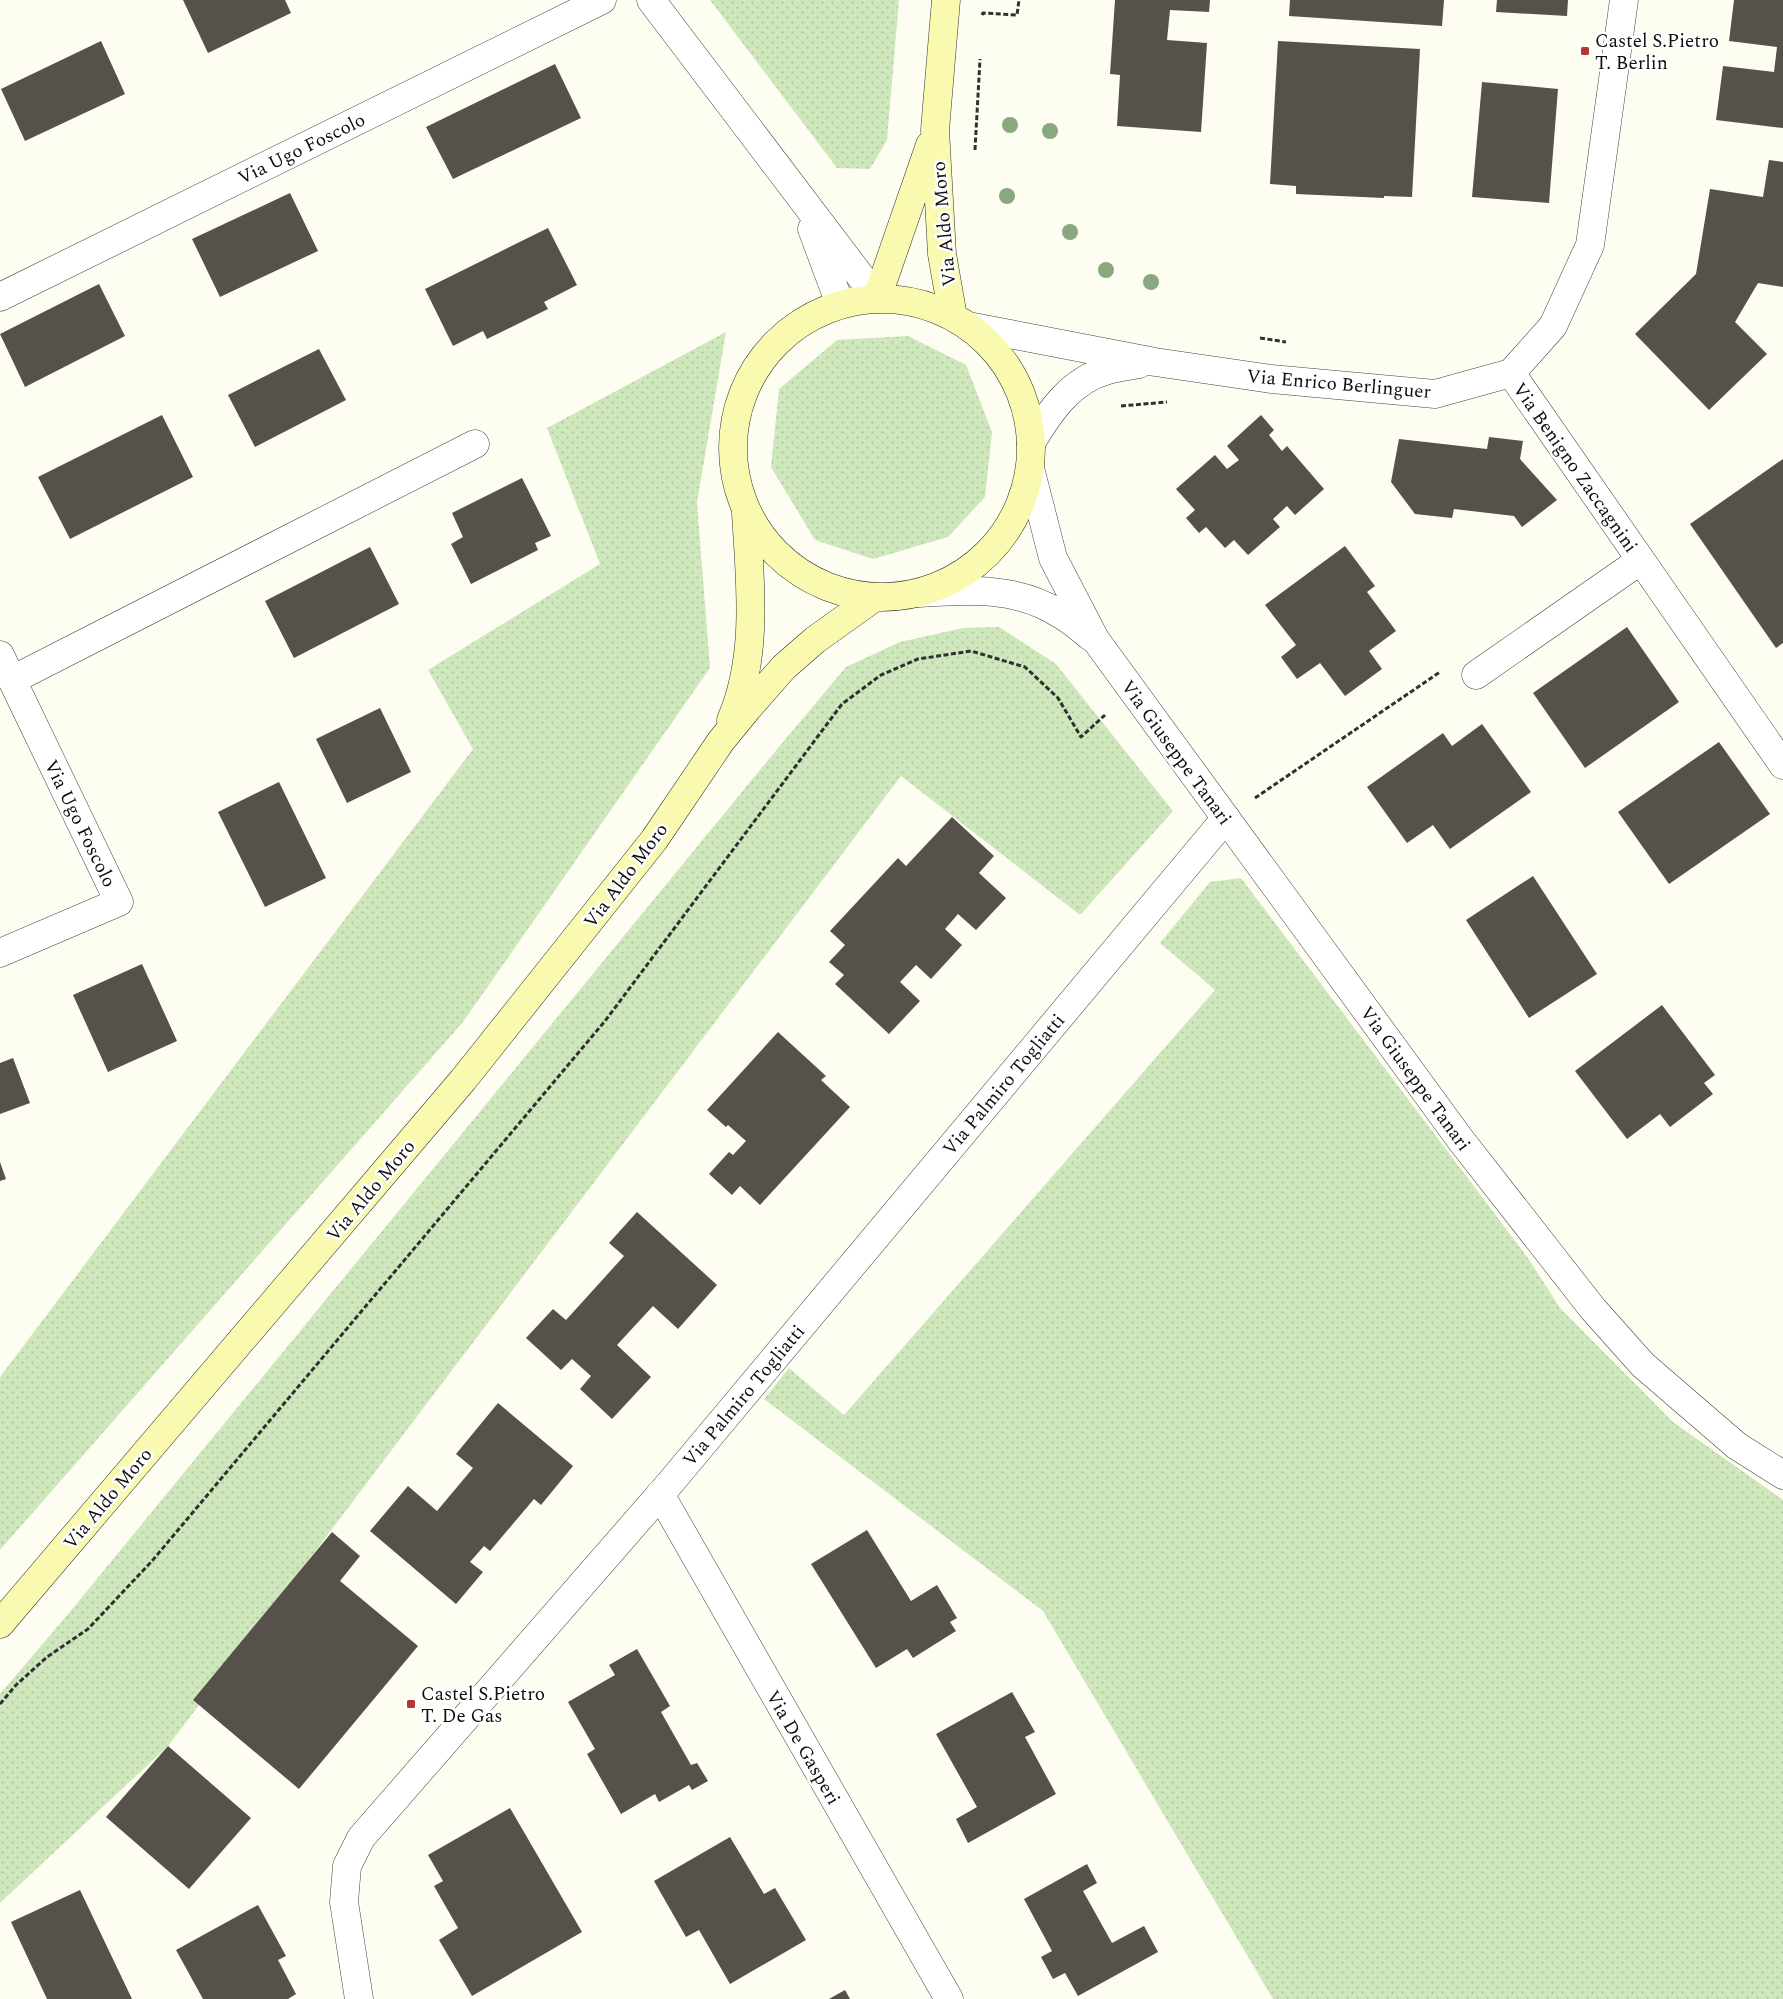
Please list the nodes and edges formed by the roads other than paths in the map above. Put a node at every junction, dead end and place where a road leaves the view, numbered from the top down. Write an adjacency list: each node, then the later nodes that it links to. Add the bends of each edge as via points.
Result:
1 (602, 0): 7 (street, Via Ugo Foscolo)
2 (651, 0): 6 (street)
3 (946, 0): 5 (main road, Via Aldo Moro)
4 (1624, 0): 12 (street, via 1590,245 1553,326)
5 (935, 130): 8 (main road, Via Aldo Moro); 10 (main road, Via Aldo Moro, via 942,254)
6 (781, 174): 8 (street); 9 (street, via 808,219)
7 (0, 297)
8 (877, 298): 9 (main road); 10 (main road, via 916,303)
9 (840, 304): 15 (main road, via 806,318 777,340 754,369 739,402 732,437 734,474)
10 (961, 322): 11 (street, Via Enrico Berlinguer); 14 (main road, via 994,349 1013,378 1026,409)
11 (1164, 363): 12 (street, Via Enrico Berlinguer, via 1271,379 1435,394); 14 (street, Via Enrico Berlinguer, via 1107,370 1079,382 1050,412)
12 (1510, 373): 16 (street, Via Benigno Zaccagnini)
13 (476, 444): 22 (street)
14 (1031, 456): 17 (main road, via 1017,511 993,547 959,576); 19 (street, Via Giuseppe Tanari, via 1053,558)
15 (746, 508): 18 (main road, via 767,544 797,571 834,589); 23 (main road, Via Aldo Moro, via 751,595 749,635 744,680 733,717)
16 (1641, 560): 21 (street, Via Benigno Zaccagnini); 24 (street, Via Benigno Zaccagnini)
17 (918, 593): 18 (main road); 19 (street, Via Giuseppe Tanari, via 998,591 1060,613)
18 (875, 597): 23 (main road, Via Aldo Moro, via 784,667)
19 (1094, 639): 25 (street, Via Giuseppe Tanari)
20 (0, 655): 22 (street, Via Ugo Foscolo)
21 (1476, 675)
22 (12, 680): 26 (street, Via Ugo Foscolo, via 119,902)
23 (721, 741): 29 (main road, Via Aldo Moro, via 654,840 463,1080)
24 (1783, 765)
25 (1226, 818): 27 (street, Via Giuseppe Tanari, via 1460,1139 1593,1309 1643,1366 1737,1446); 28 (street, Via Palmiro Togliatti)
26 (0, 953)
27 (1783, 1475)
28 (660, 1494): 30 (street, Via Palmiro Togliatti, via 361,1838 347,1866 344,1902); 31 (street, Via De Gasperi)
29 (0, 1624)
30 (359, 1999)
31 (949, 1999)

